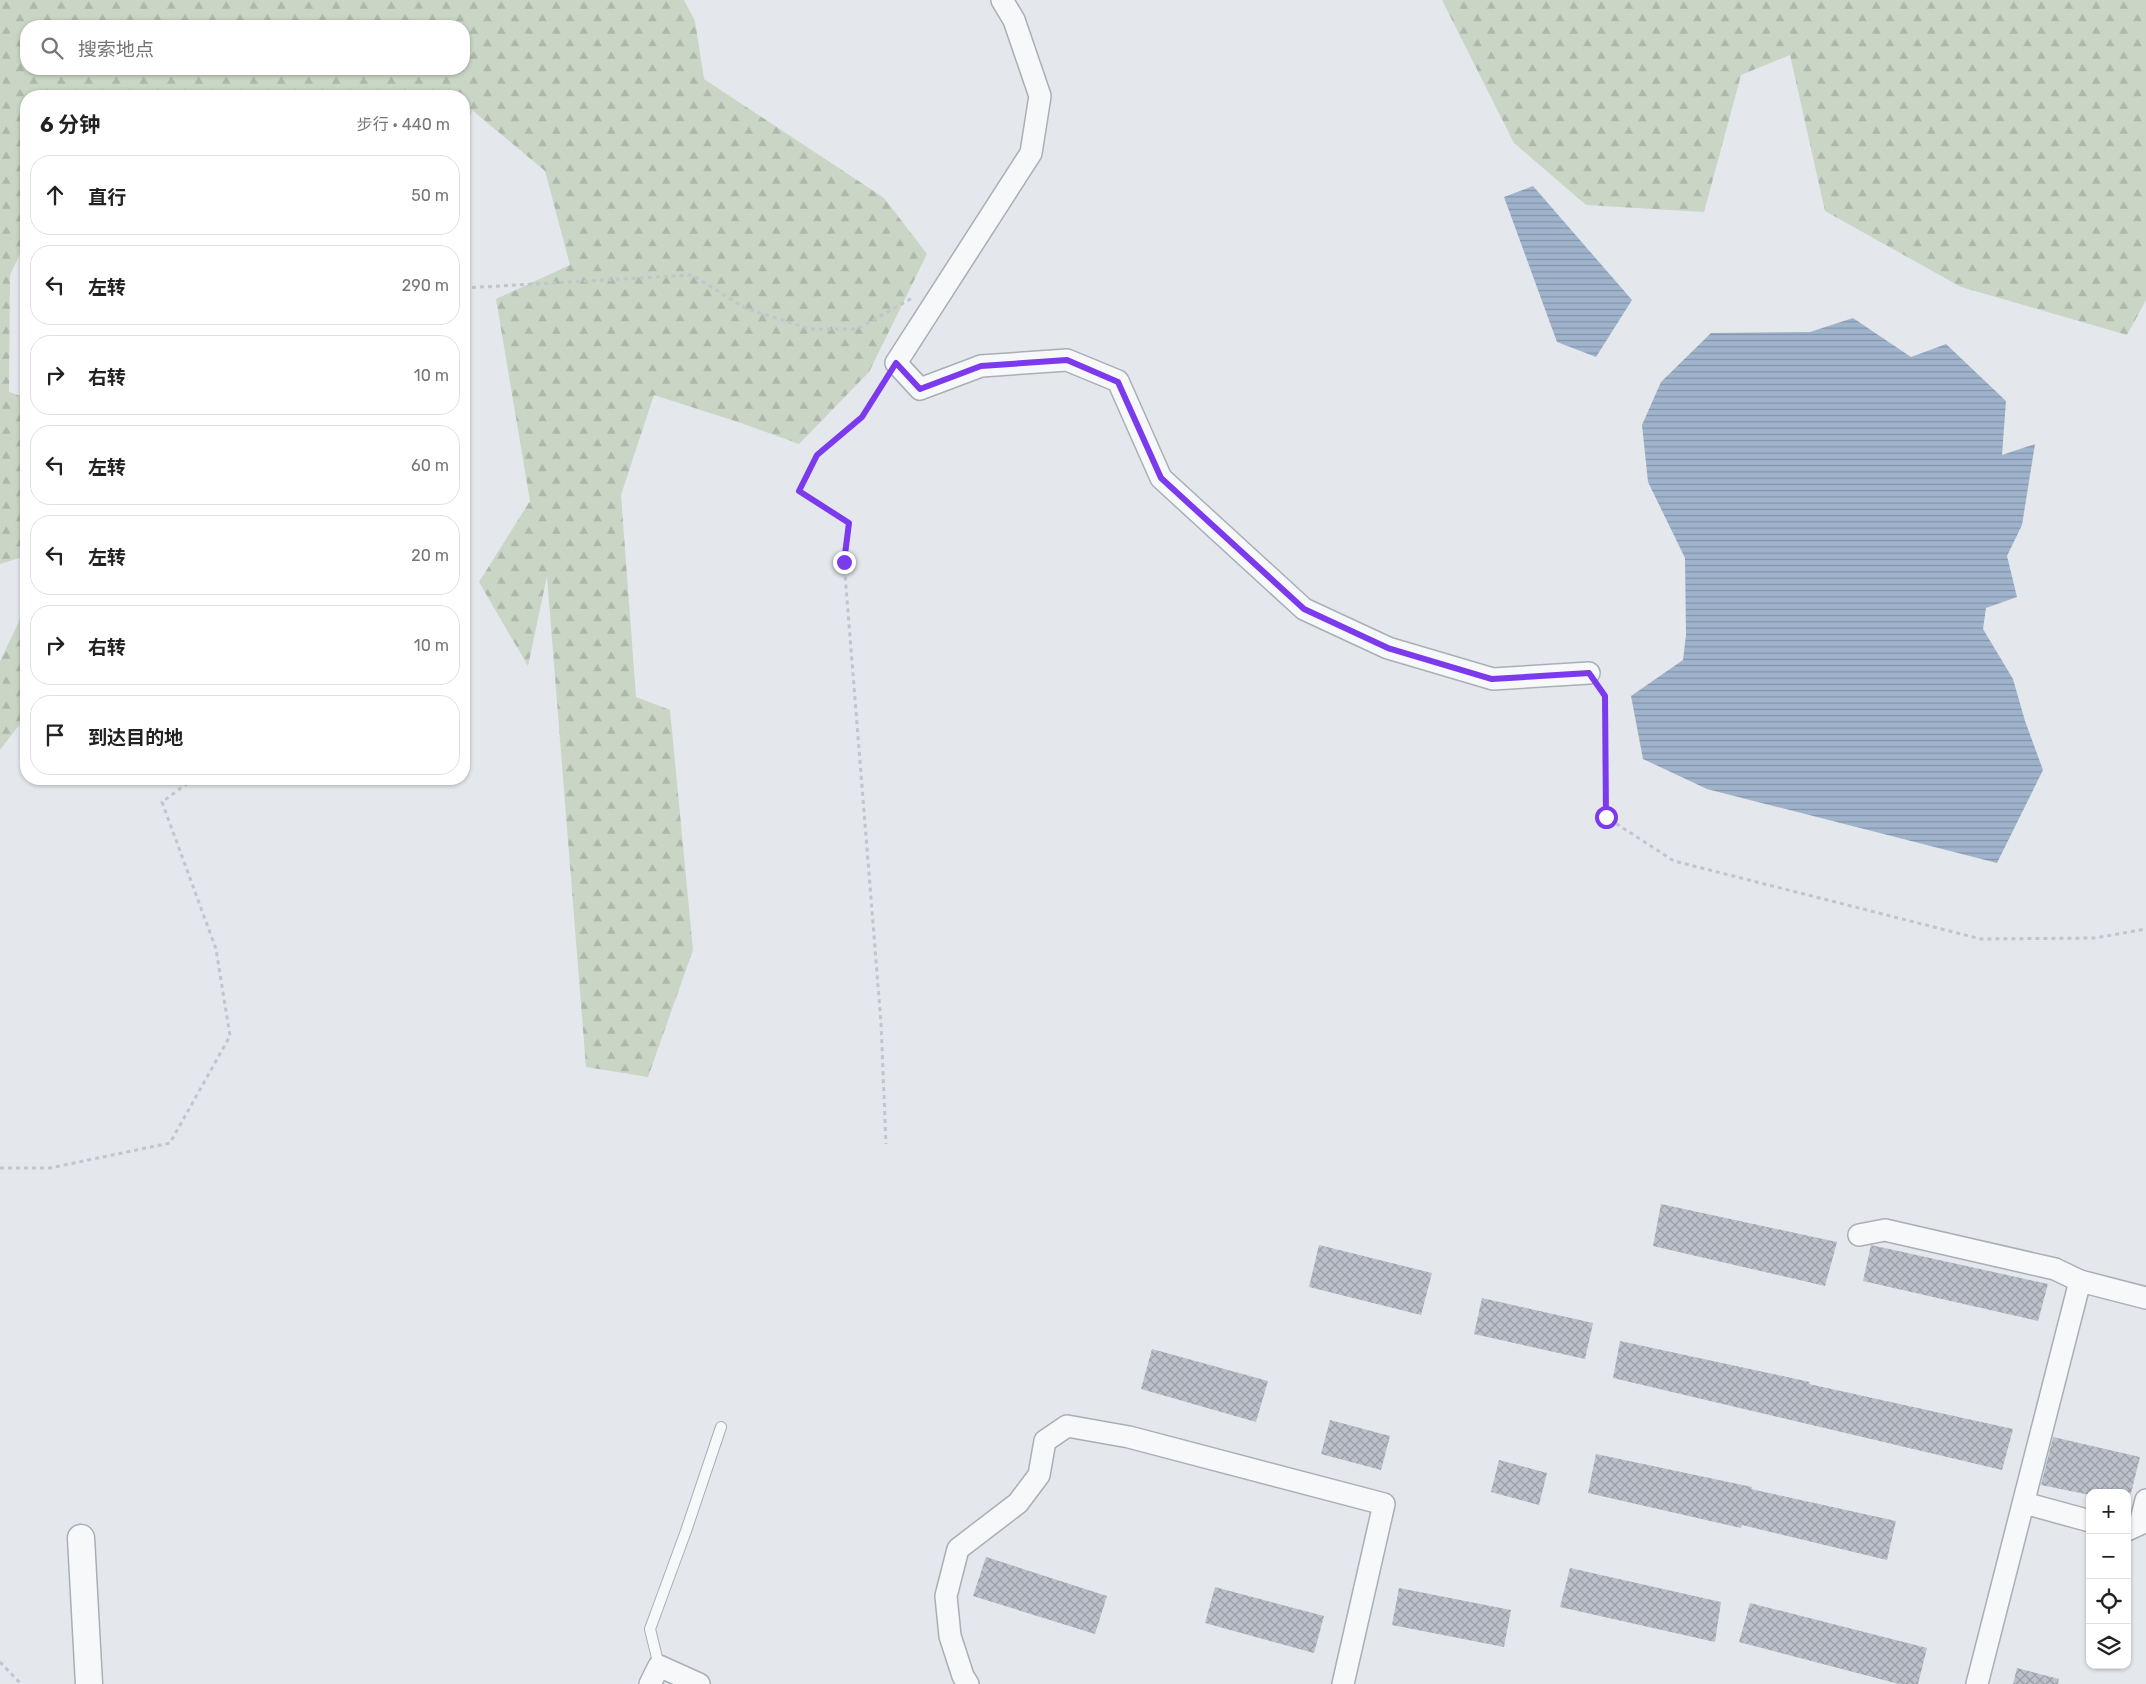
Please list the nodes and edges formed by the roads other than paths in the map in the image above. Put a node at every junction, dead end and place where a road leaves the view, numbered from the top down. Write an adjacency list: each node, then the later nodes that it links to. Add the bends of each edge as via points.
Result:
1 (1002, 0): 2 (street, via 1014,20 1040,96 1031,153 896,363 920,389 981,366 1067,360 1118,382 1161,478 1304,609 1388,648 1492,679)
2 (1589, 673)
3 (1859, 1235): 4 (street, via 1885,1230 2055,1269)
4 (2080, 1281): 5 (street); 8 (street)
5 (2146, 1298)
6 (721, 1427): 12 (lane, via 650,1629)
7 (2146, 1500): 10 (street, via 2140,1524)
8 (2024, 1503): 9 (street); 17 (street)
9 (2086, 1520)
10 (2131, 1528)
11 (82, 1538): 13 (street)
12 (655, 1675): 14 (street)
13 (89, 1684)
14 (699, 1684)
15 (968, 1684): 16 (street, via 950,1636 946,1596 958,1549 1018,1503 1040,1474 1045,1441 1067,1426 1129,1437 1384,1504)
16 (1343, 1684)
17 (1977, 1684)

